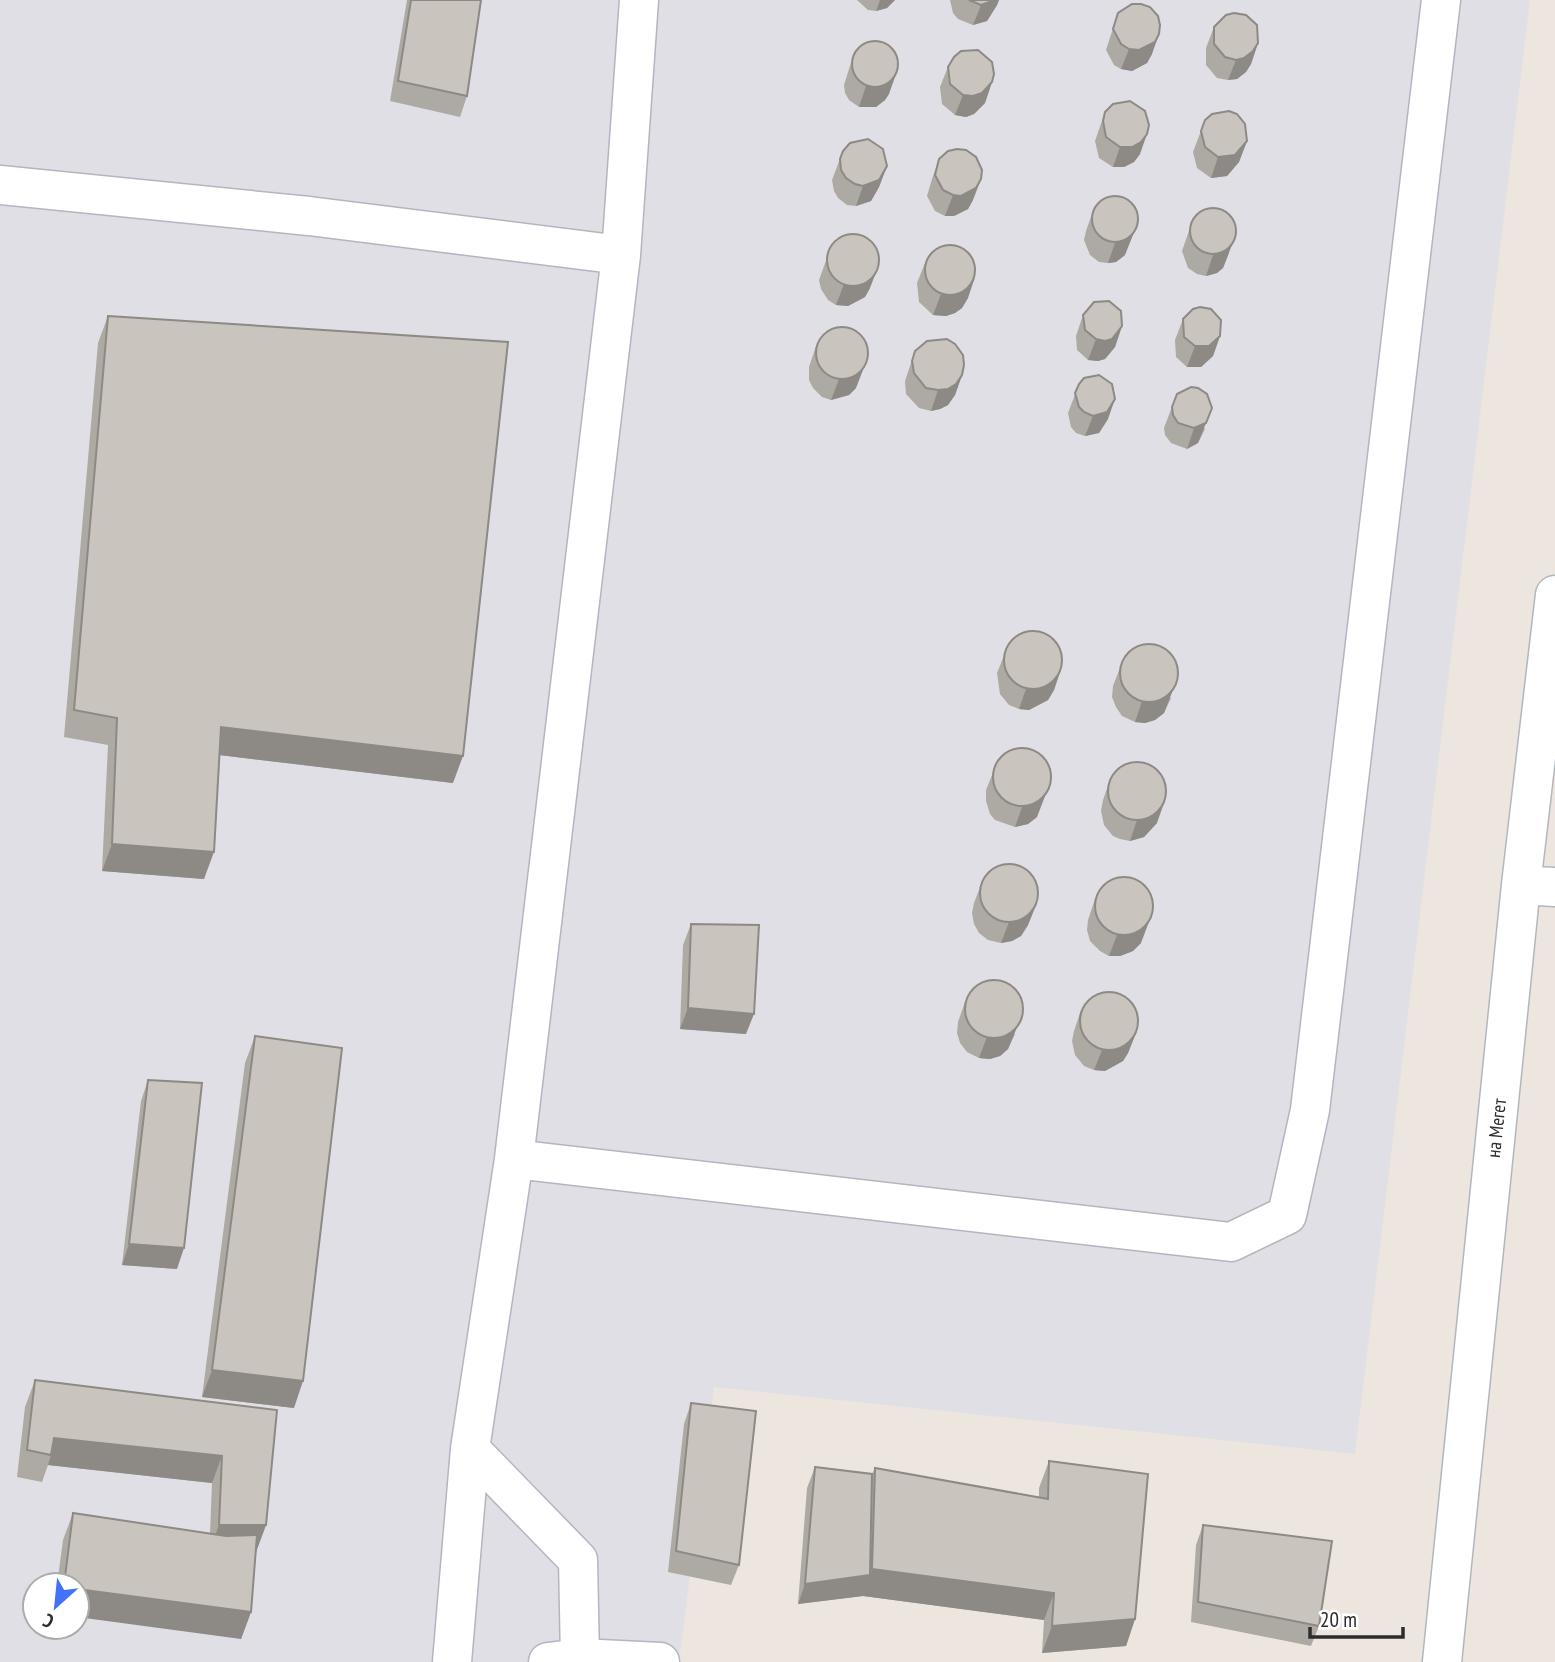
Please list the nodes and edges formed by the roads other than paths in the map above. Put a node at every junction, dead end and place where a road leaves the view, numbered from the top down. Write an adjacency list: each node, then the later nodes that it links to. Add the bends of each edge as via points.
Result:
1 (639, 0): 4 (street)
2 (1441, 0): 7 (street, via 1310,1110 1287,1215 1231,1242)
3 (0, 185): 4 (street, via 309,216)
4 (621, 255): 7 (street)
5 (1555, 595): 6 (street, на Мегет)
6 (1538, 886): 12 (street, на Мегет)
7 (514, 1158): 8 (street)
8 (470, 1449): 9 (street, via 578,1560); 11 (street)
9 (564, 1660): 10 (street)
10 (653, 1661)
11 (453, 1662)
12 (1442, 1662)

